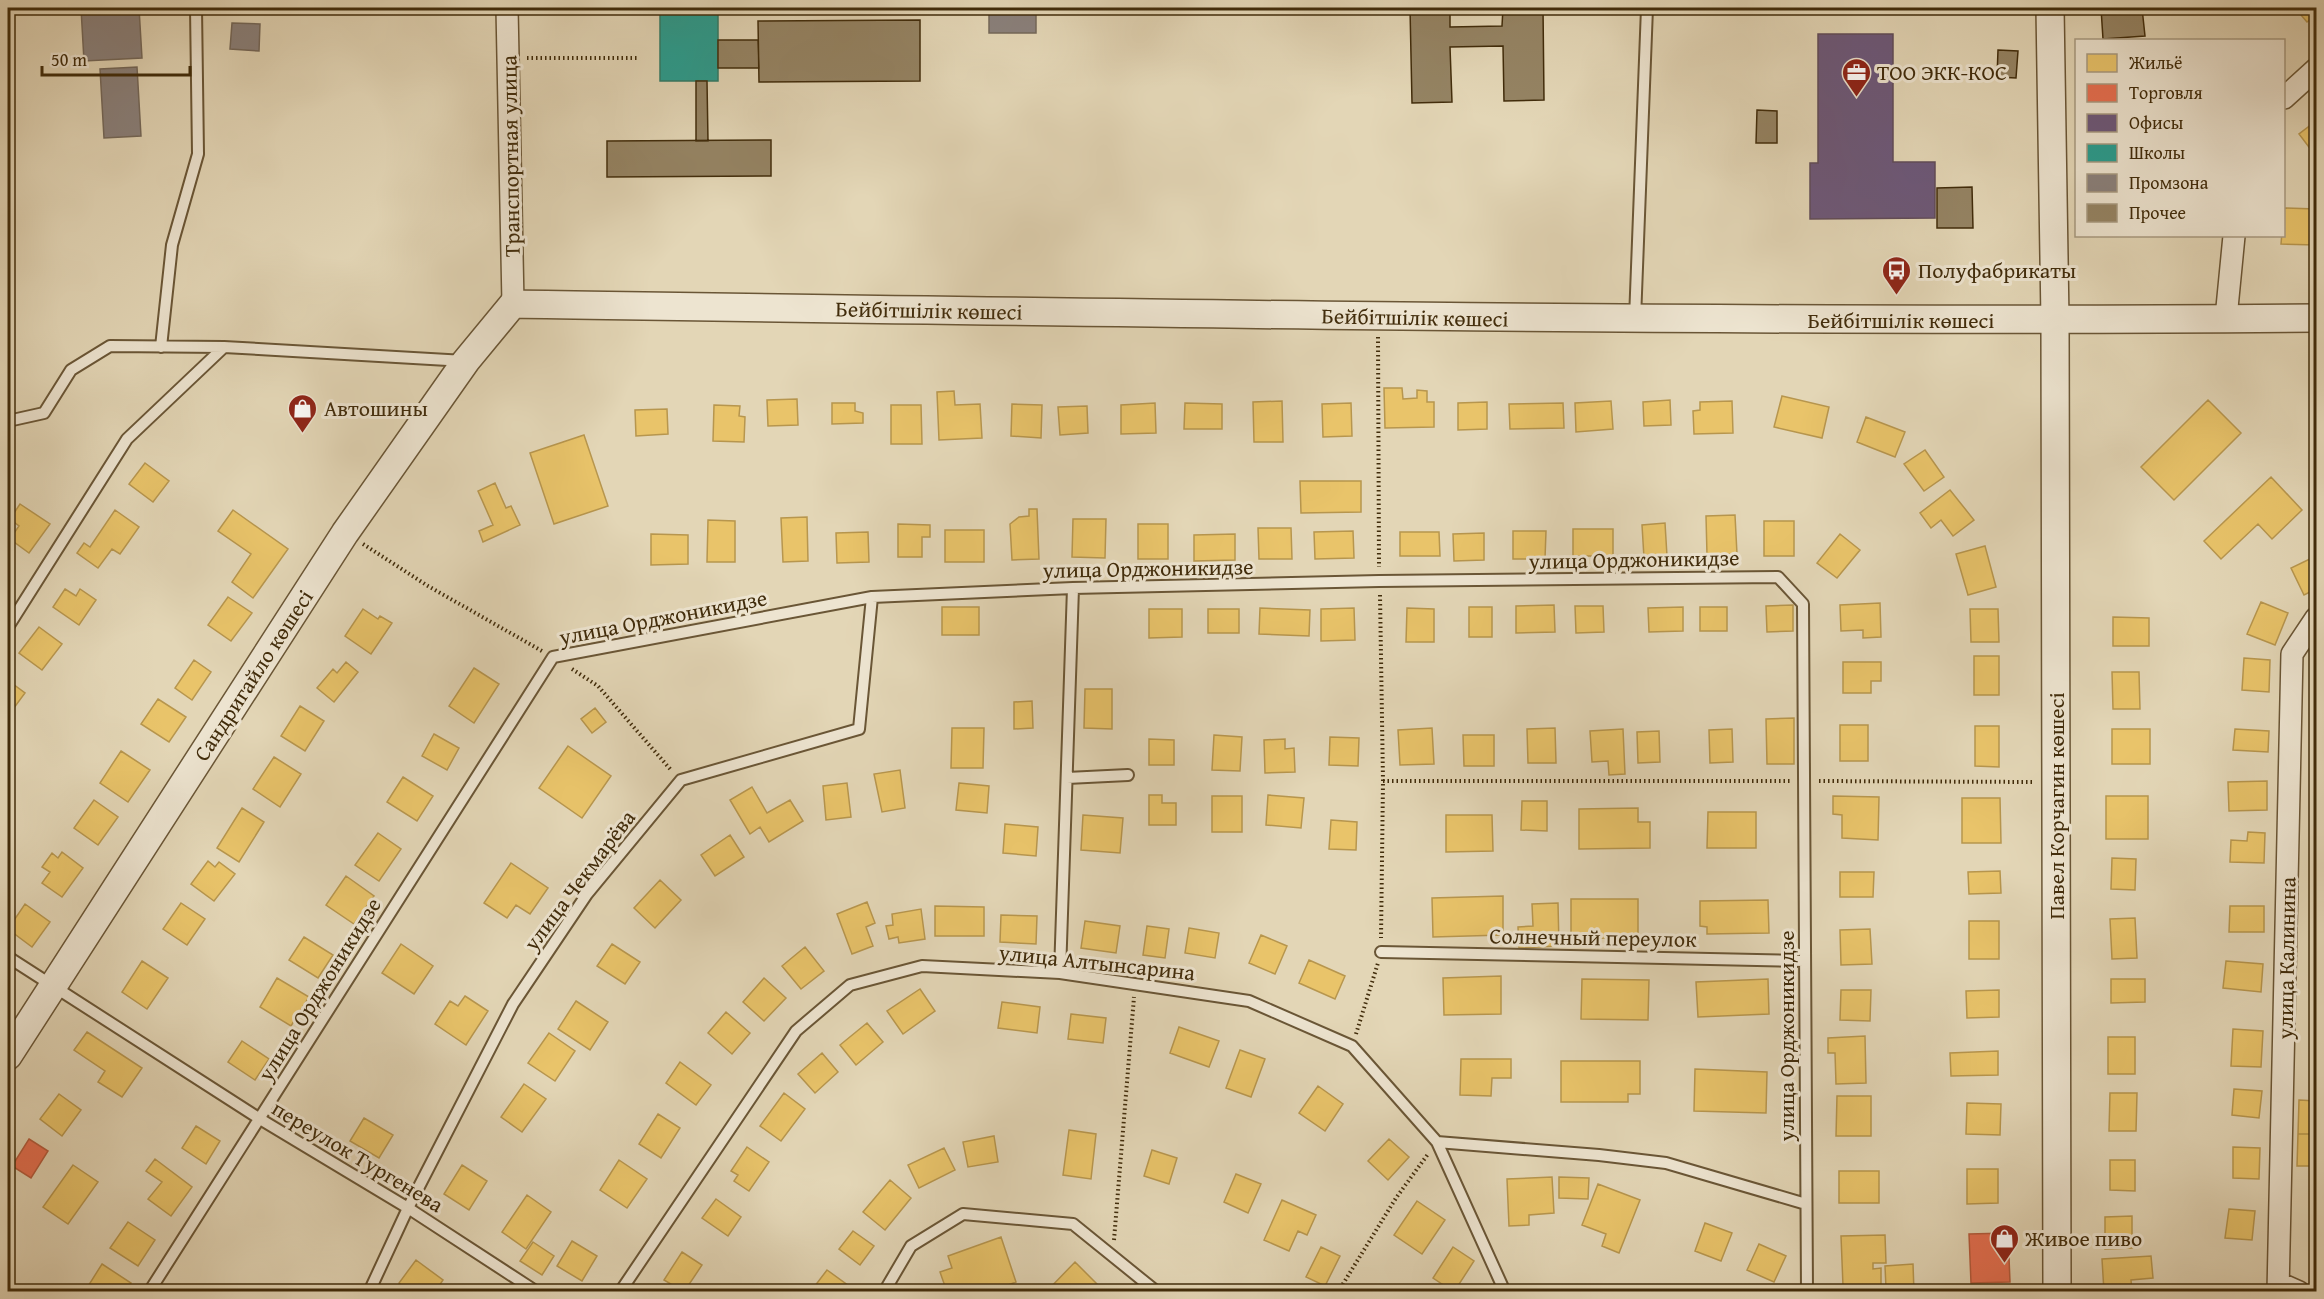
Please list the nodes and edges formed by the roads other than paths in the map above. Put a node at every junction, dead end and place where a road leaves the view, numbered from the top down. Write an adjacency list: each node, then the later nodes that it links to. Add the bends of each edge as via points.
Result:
1 (196, 8): 13 (lane, via 198,154 172,245)
2 (507, 8): 8 (street, Транспортная улица)
3 (1647, 8): 11 (lane)
4 (2050, 8): 12 (street, Павел Корчагин көшесі)
5 (2316, 69): 6 (street)
6 (2285, 96)
7 (2234, 237): 9 (street)
8 (513, 304): 11 (street, Бейбітшілік көшесі); 15 (street, Сандригайло көшесі)
9 (2226, 318): 10 (street, Бейбітшілік көшесі); 12 (street, Бейбітшілік көшесі)
10 (2316, 318)
11 (1635, 319): 12 (street, Бейбітшілік көшесі)
12 (2055, 320): 43 (street, Павел Корчагин көшесі)
13 (161, 347): 14 (lane); 16 (lane, via 110,346 70,370 44,413)
14 (224, 347): 15 (lane); 20 (lane, via 127,439)
15 (466, 361): 27 (street, Сандригайло көшесі, via 345,533)
16 (8, 421)
17 (1073, 588): 18 (lane, улица Орджоникидзе); 22 (lane); 25 (lane, улица Орджоникидзе, via 1778,577 1803,604)
18 (873, 597): 29 (lane, улица Орджоникидзе, via 553,657); 32 (lane, улица Чекмарёва, via 860,729 681,780 587,894 513,1004)
19 (2316, 618): 33 (street, улица Калинина, via 2292,654)
20 (8, 627)
21 (1128, 775): 22 (lane)
22 (1067, 778): 26 (lane)
23 (1381, 952): 25 (lane, Солнечный переулок)
24 (8, 957): 27 (lane, переулок Тургенева)
25 (1804, 961): 31 (lane, улица Орджоникидзе)
26 (1060, 973): 30 (lane, улица Алтынсарина, via 1249,1001 1352,1046); 38 (lane, улица Алтынсарина, via 922,966 850,986 796,1031)
27 (52, 986): 28 (street, Сандригайло көшесі); 29 (lane, переулок Тургенева)
28 (8, 1056)
29 (260, 1119): 32 (lane, переулок Тургенева); 35 (lane, улица Орджоникидзе)
30 (1437, 1142): 31 (lane, via 1666,1163); 41 (lane, улица Алтынсарина)
31 (1806, 1204): 42 (lane, улица Орджоникидзе)
32 (408, 1208): 36 (lane, улица Чекмарёва); 37 (lane, переулок Тургенева)
33 (2278, 1287): 44 (street, улица Калинина)
34 (2316, 1288): 45 (street)
35 (149, 1292)
36 (369, 1292)
37 (537, 1292)
38 (620, 1292)
39 (884, 1292): 40 (lane, via 911,1245 963,1214 1073,1224)
40 (1157, 1292)
41 (1505, 1292)
42 (1806, 1292)
43 (2057, 1292)
44 (2299, 1292)
45 (2313, 1292)

